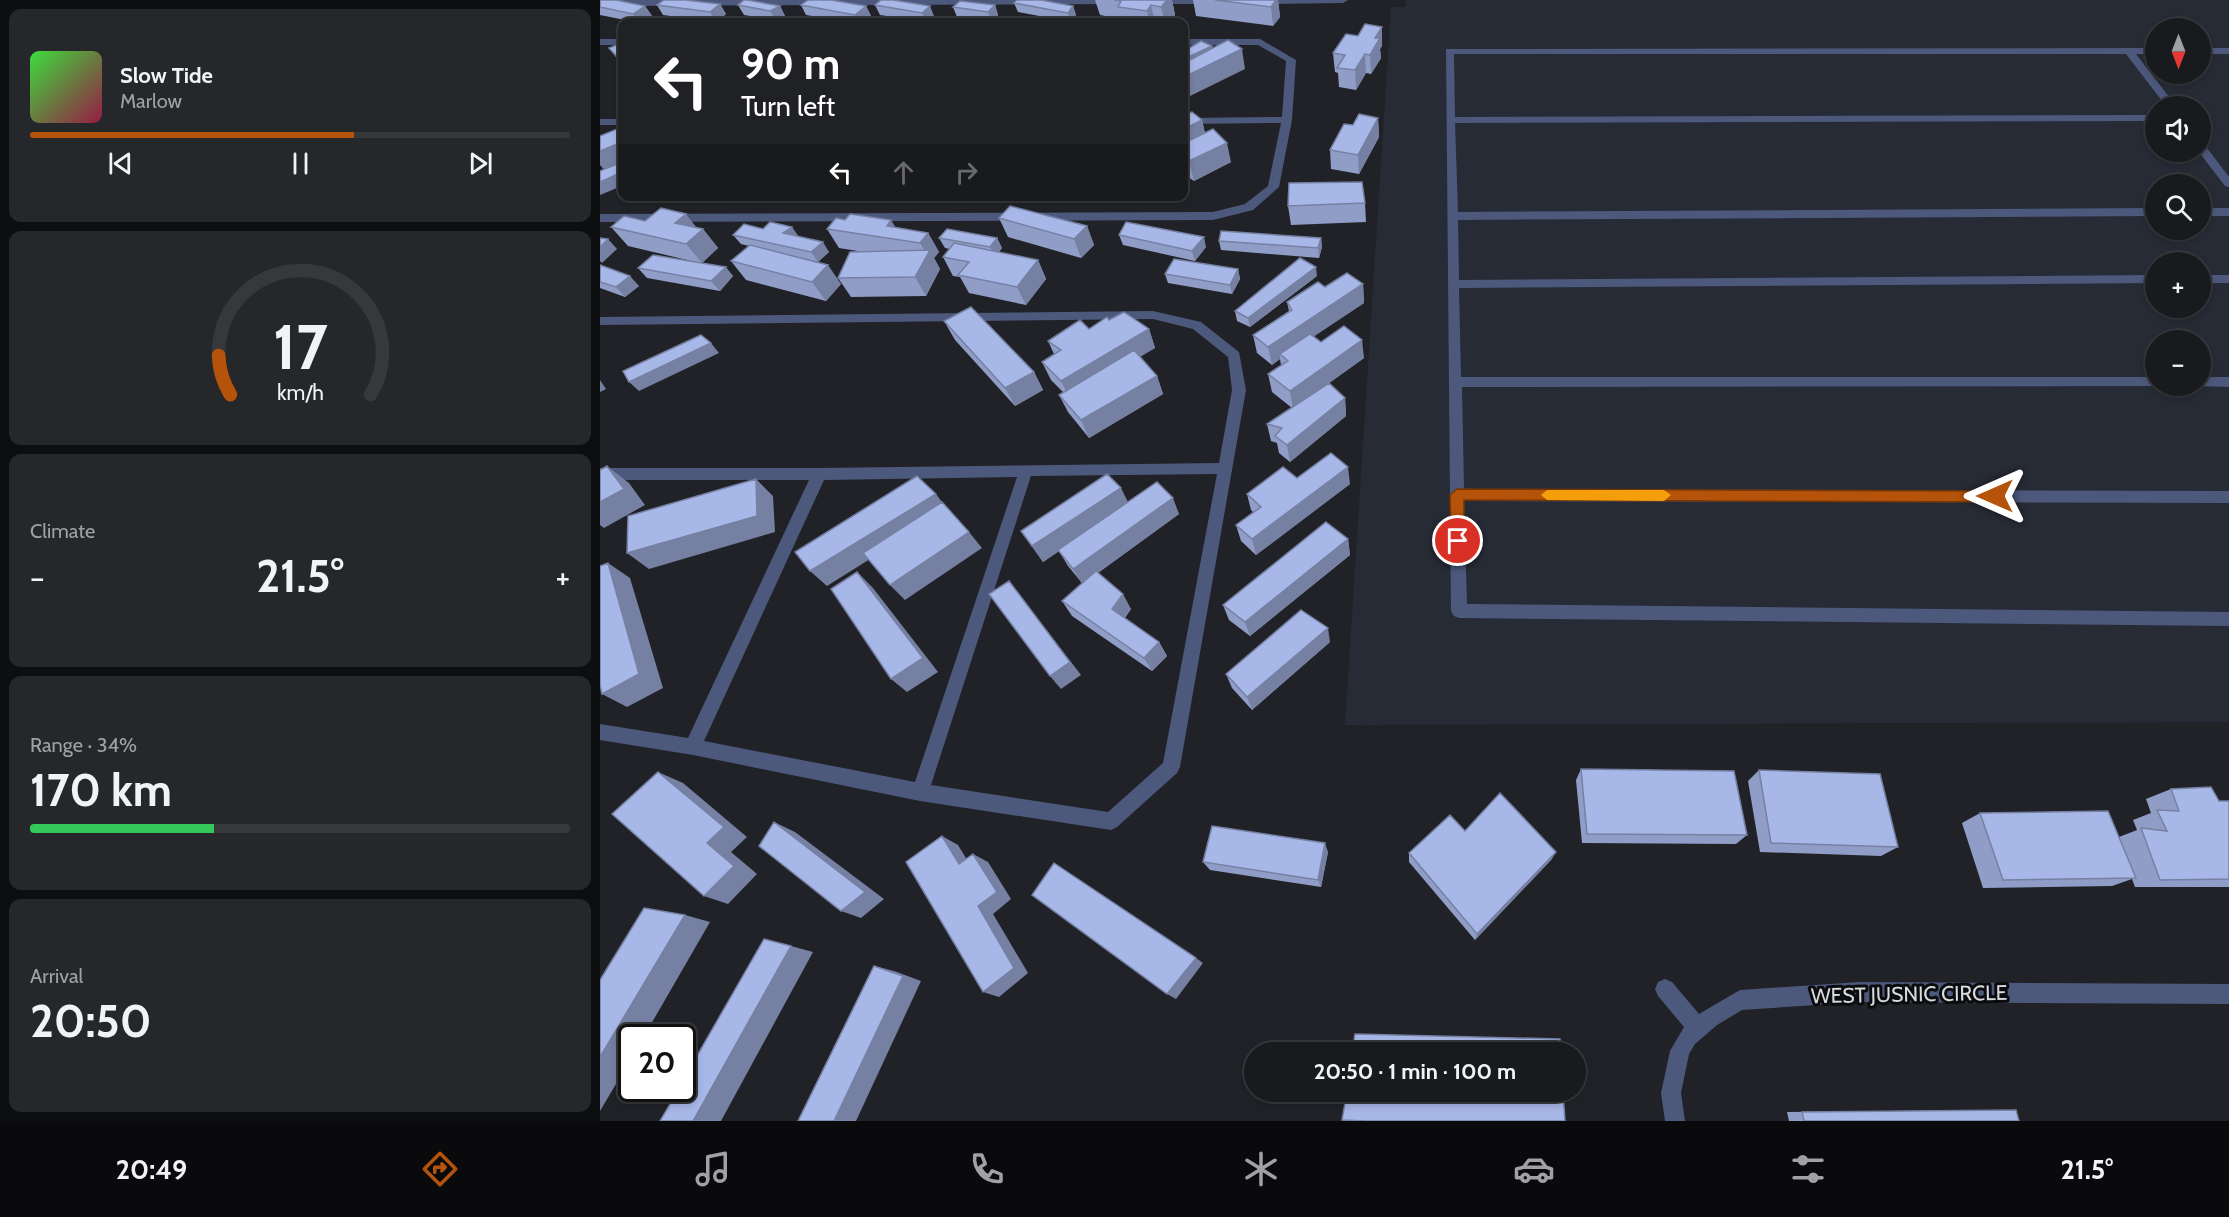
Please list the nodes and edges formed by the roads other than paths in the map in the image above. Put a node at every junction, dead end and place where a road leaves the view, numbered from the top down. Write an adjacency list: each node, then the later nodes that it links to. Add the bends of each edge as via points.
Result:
1 (1342, 0): 4 (street)
2 (1136, 1): 3 (street)
3 (1220, 1)
4 (1244, 1)
5 (1124, 2): 6 (street)
6 (600, 3)
7 (600, 42): 8 (street)
8 (618, 42)
9 (1188, 42): 16 (street, via 1260,42 1291,60)
10 (2129, 51): 11 (street); 14 (street); 17 (street, via 1449,51)
11 (2145, 51)
12 (2211, 52): 13 (street)
13 (2227, 53)
14 (2163, 96)
15 (2145, 118): 17 (street)
16 (1287, 120): 18 (street); 27 (street, via 1273,187 1249,207 1213,216)
17 (1450, 120): 26 (street)
18 (1188, 121)
19 (600, 122): 20 (street)
20 (618, 122)
21 (2211, 160): 22 (street)
22 (2229, 184)
23 (2145, 212): 26 (street)
24 (2211, 212): 25 (street)
25 (2229, 212)
26 (1452, 216): 31 (street)
27 (600, 218)
28 (2145, 279): 31 (street)
29 (2211, 279): 30 (street)
30 (2229, 279)
31 (1453, 284): 33 (street)
32 (600, 321): 37 (street, via 1153,315 1197,325 1234,355 1239,390)
33 (1455, 382): 34 (street); 41 (street)
34 (2145, 382)
35 (2211, 382): 36 (street)
36 (2229, 382)
37 (1224, 468): 38 (street); 46 (street, via 1171,767 1110,821)
38 (1026, 470): 40 (street); 46 (street)
39 (600, 474): 40 (street)
40 (819, 474): 45 (street)
41 (1457, 495): 42 (street); 43 (street, via 1459,611)
42 (2229, 497)
43 (2229, 619)
44 (600, 732): 45 (street)
45 (693, 747): 46 (street)
46 (920, 792)
47 (1665, 989): 49 (street)
48 (2229, 994): 49 (street, WEST JUSNIC CIRCLE, via 1860,992 1740,1000)
49 (1697, 1027): 50 (street, WEST JUSNIC CIRCLE, via 1680,1051 1671,1092)
50 (1675, 1121)

